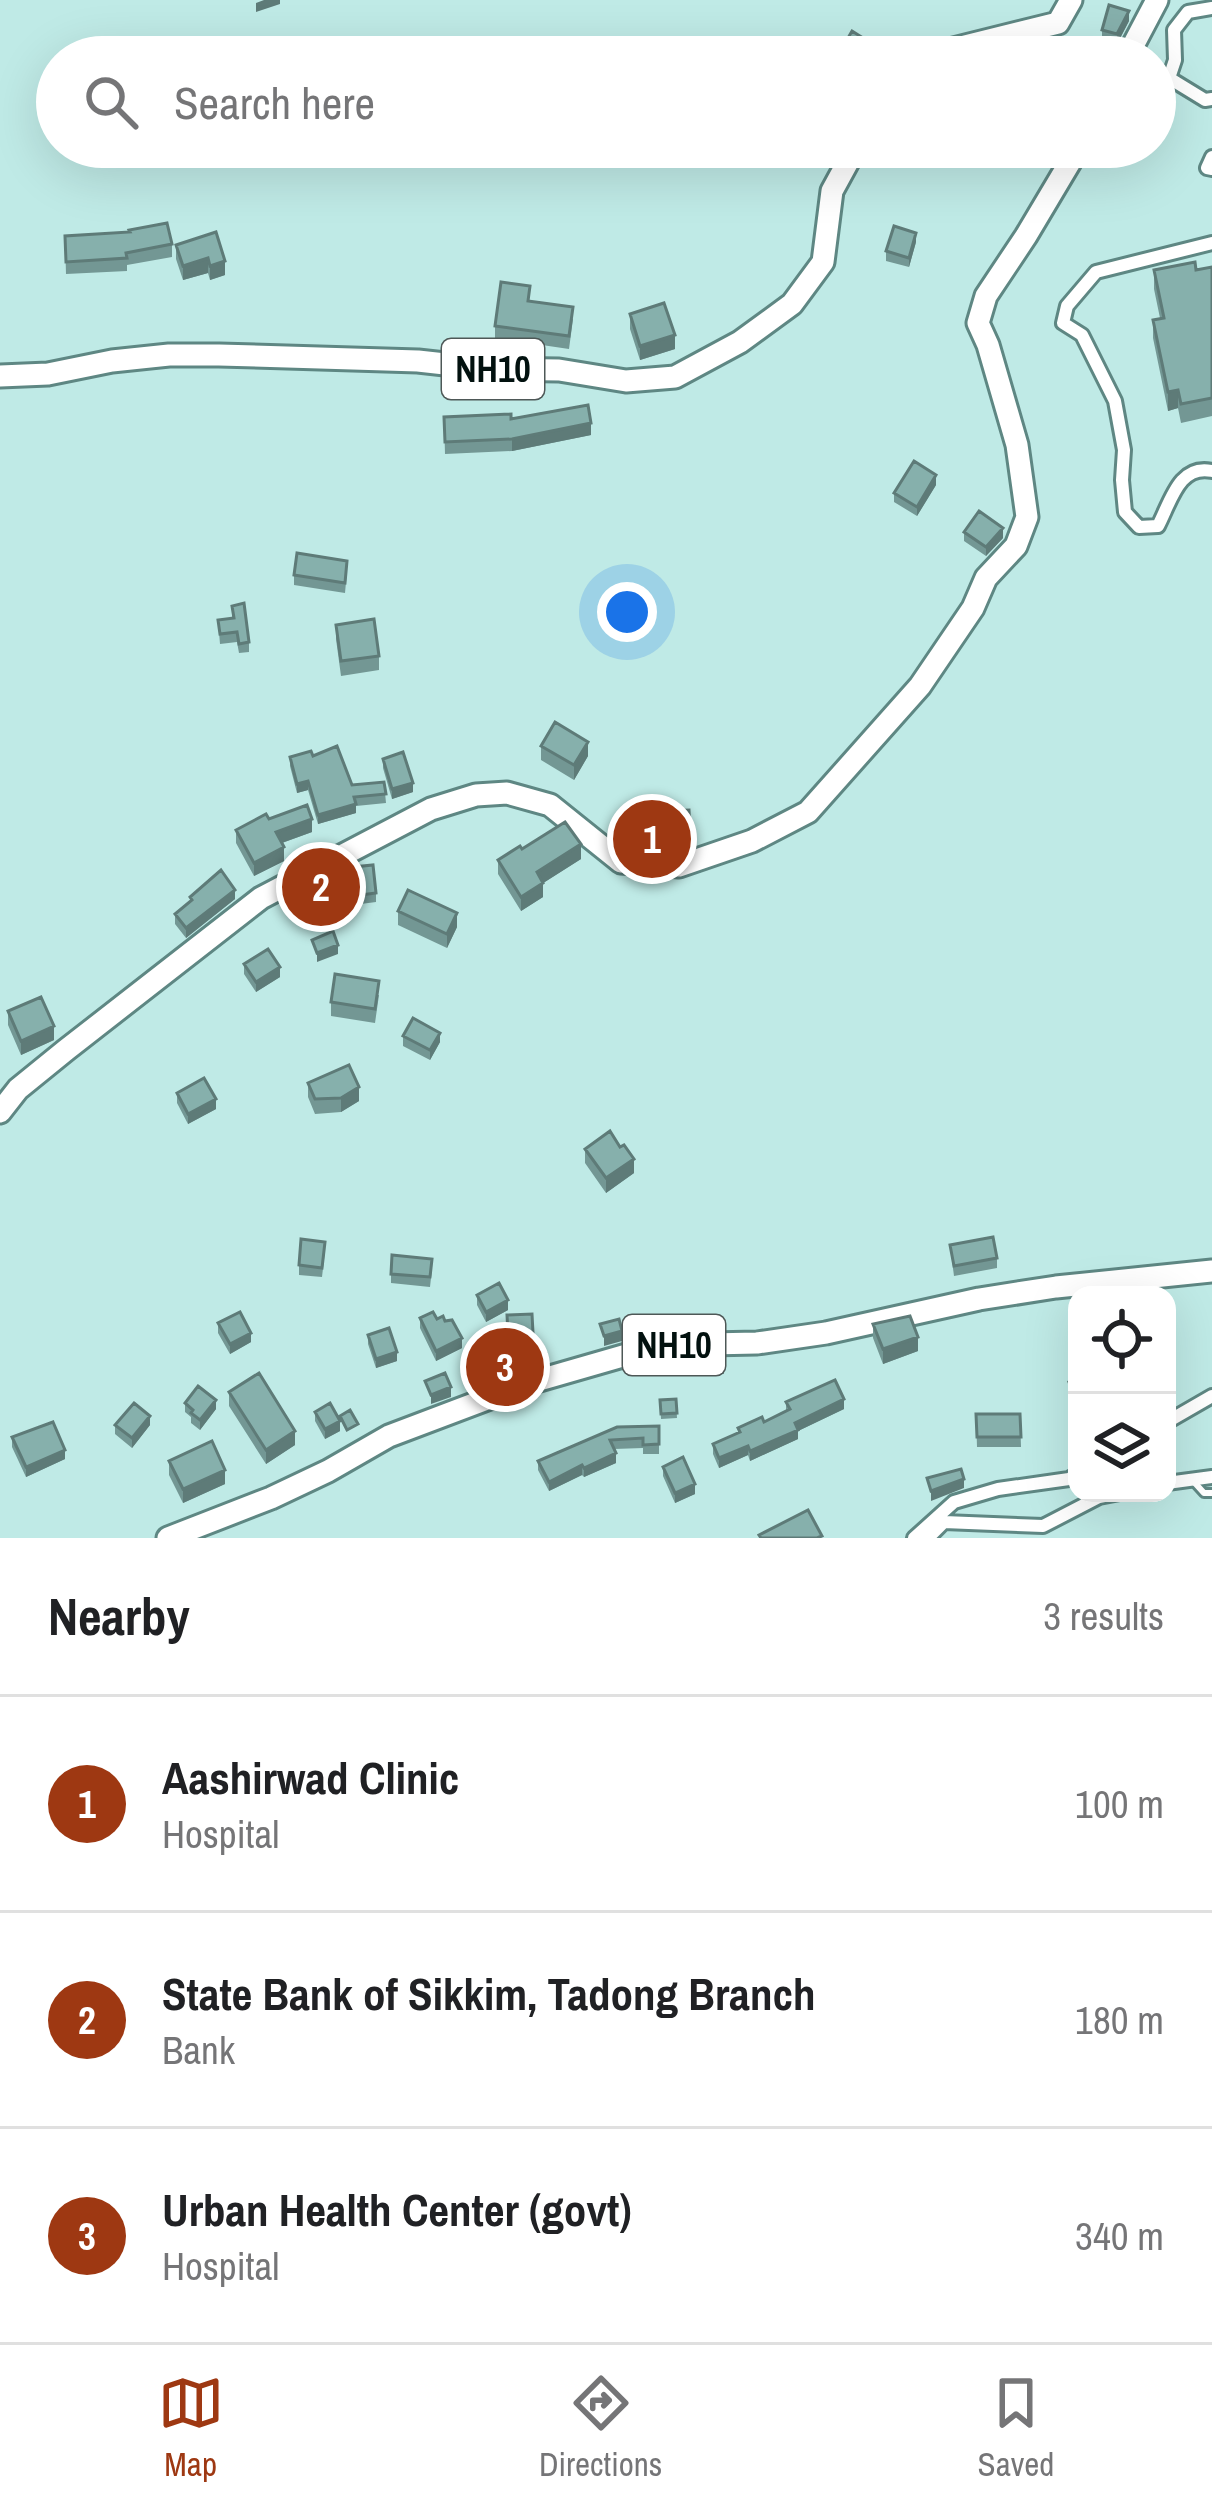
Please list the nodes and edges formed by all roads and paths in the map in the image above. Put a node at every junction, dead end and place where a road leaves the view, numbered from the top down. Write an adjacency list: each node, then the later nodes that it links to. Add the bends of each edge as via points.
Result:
1 (1071, 0): 4 (highway, via 1058,23)
2 (1157, 0): 5 (highway)
3 (1212, 8): 6 (street, via 1188,12)
4 (1006, 36)
5 (1137, 36)
6 (1174, 36)
7 (1176, 85): 8 (street)
8 (1212, 99)
9 (1212, 157): 12 (street)
10 (845, 168): 14 (highway, NH10, via 832,191 823,262 792,304 675,376 626,381 559,370 219,355)
11 (1066, 168): 16 (highway, via 986,296 978,323 1017,445 1027,517 1016,547 986,578 920,686 808,812 679,866 621,862 550,806 507,794 431,809 261,898 18,1089)
12 (1212, 169)
13 (1212, 243): 15 (street, via 1096,272 1063,322 1082,335 1115,401 1125,512 1139,526 1158,526 1186,474)
14 (0, 376)
15 (1212, 470)
16 (0, 1112)
17 (1212, 1271): 26 (highway, NH10, via 1018,1293 757,1343 661,1345 389,1436 272,1498)
18 (1212, 1396): 19 (street)
19 (1176, 1417)
20 (1212, 1477): 22 (street)
21 (1068, 1479): 27 (street, via 954,1502)
22 (1192, 1480): 23 (street); 24 (lane)
23 (1176, 1482)
24 (1212, 1493)
25 (1089, 1502): 28 (street, via 1043,1526 944,1522)
26 (168, 1538)
27 (914, 1538)
28 (928, 1538)

